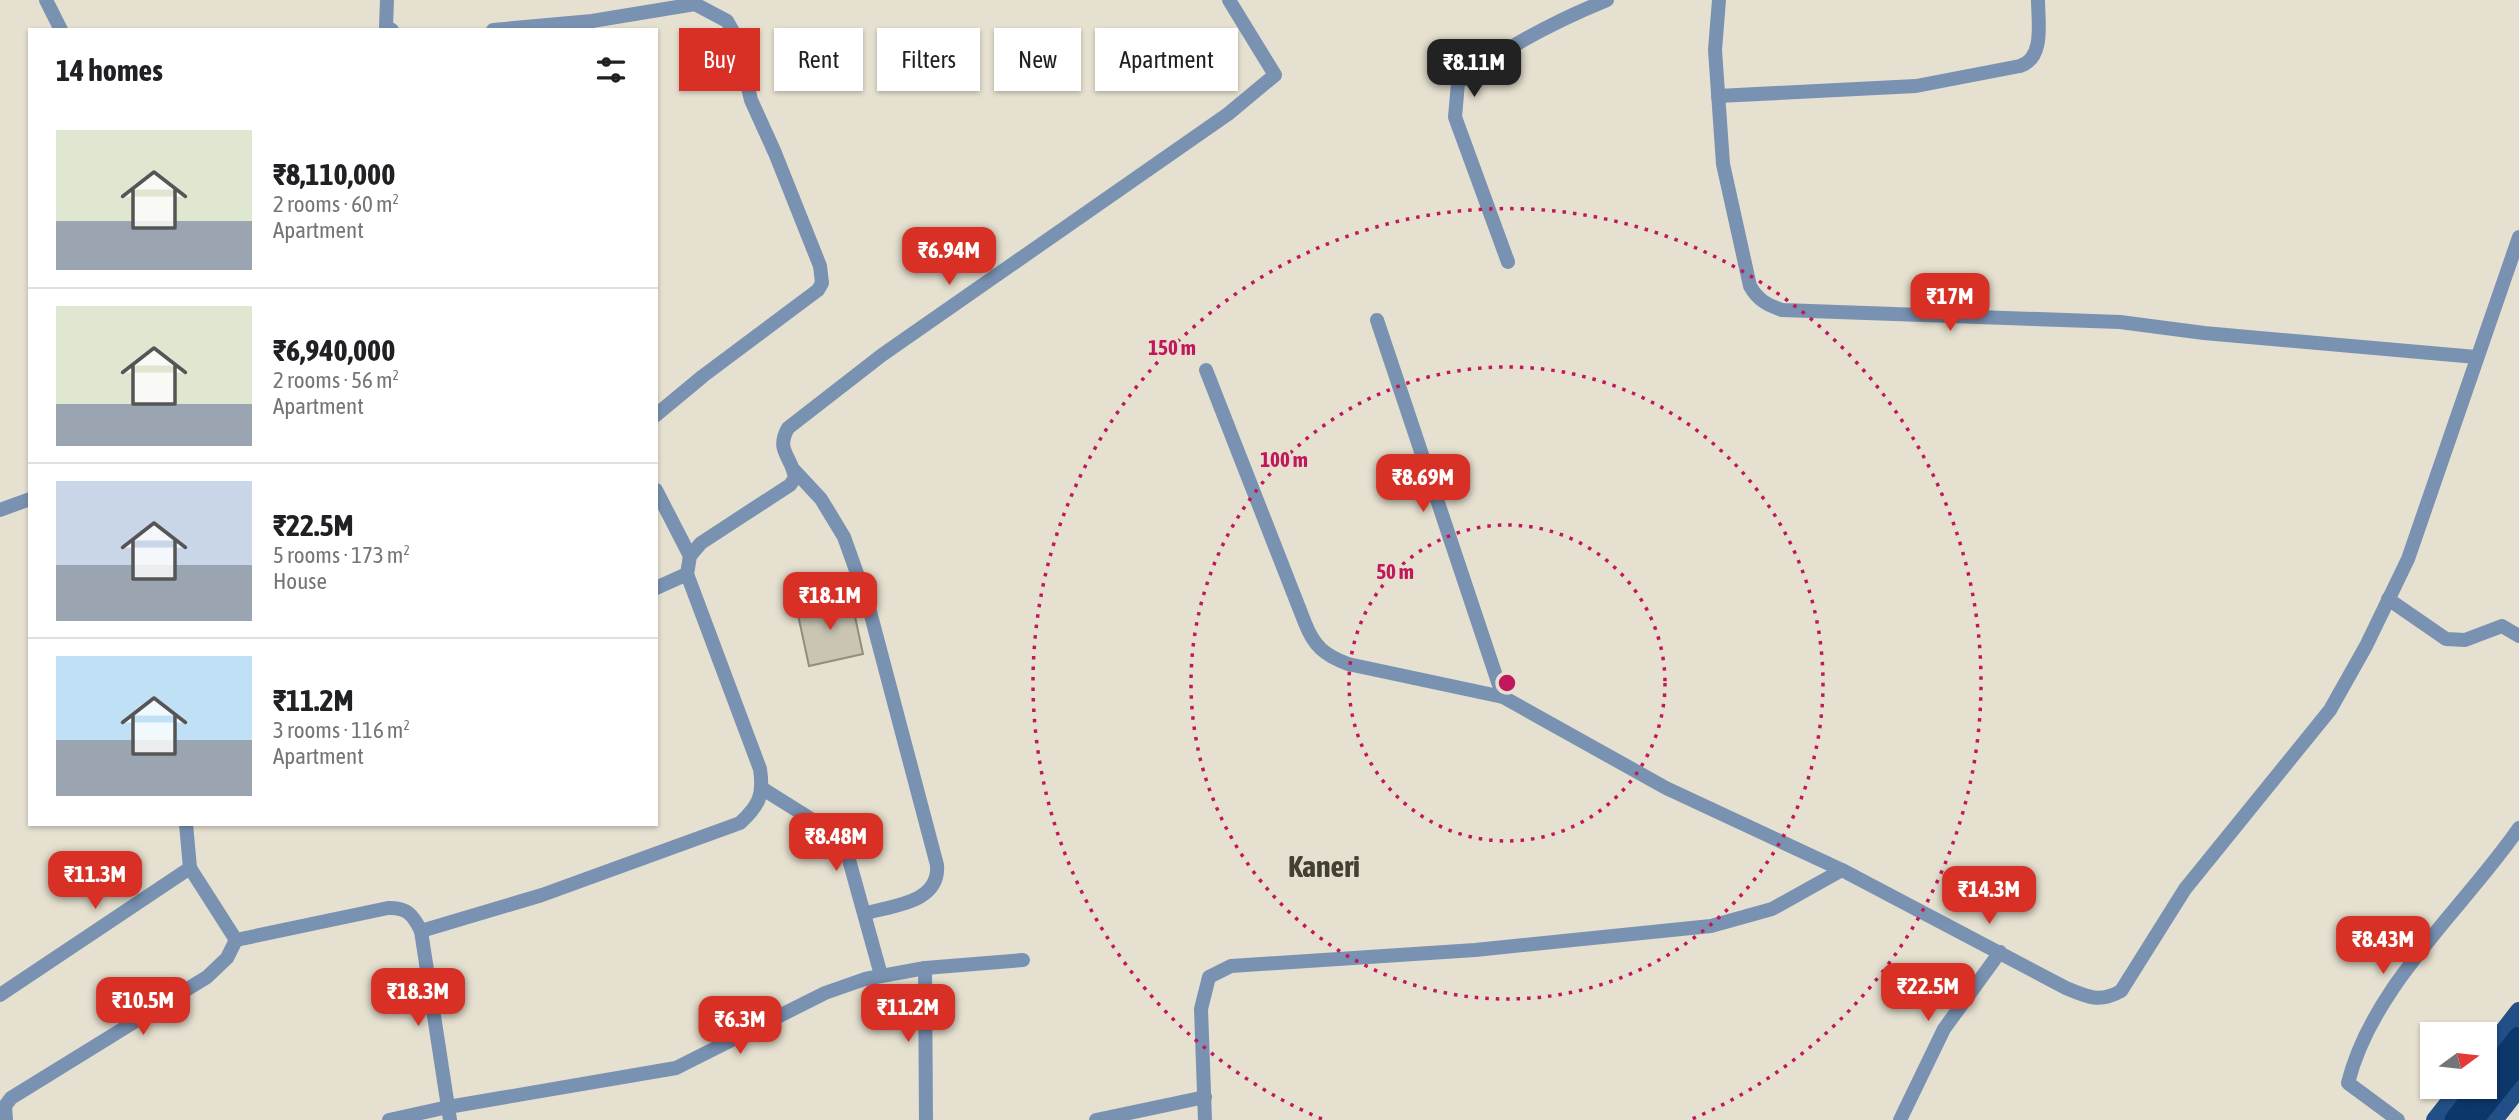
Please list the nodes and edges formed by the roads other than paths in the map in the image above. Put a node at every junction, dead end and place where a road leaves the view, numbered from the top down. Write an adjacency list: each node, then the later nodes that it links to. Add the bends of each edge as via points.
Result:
1 (46, 0): 8 (street)
2 (387, 0): 9 (street)
3 (1229, 0): 18 (street, via 1275,75 1228,114 882,355 788,428 782,439)
4 (1607, 0): 13 (street, via 1497,53 1458,83 1455,117)
5 (1719, 0): 11 (street)
6 (2038, 0): 11 (street, via 2036,50 2029,63 2020,66 1916,86)
7 (702, 2): 10 (street, via 592,21); 17 (street, via 727,21 735,35 751,100 820,266 822,283)
8 (60, 28)
9 (387, 28)
10 (515, 28)
11 (1718, 96): 15 (street, via 1723,164 1746,274 1757,298 1769,306 2120,322)
12 (2519, 237): 15 (street)
13 (1508, 262)
14 (1377, 320): 27 (street)
15 (2476, 357): 25 (street, via 2408,559)
16 (1206, 370): 27 (street, via 1318,649 1348,664)
17 (658, 413)
18 (794, 470): 22 (street, via 790,485 701,543); 33 (street, via 821,499 844,537 868,604 937,865 933,889)
19 (658, 494): 22 (street)
20 (28, 500): 21 (street)
21 (0, 510)
22 (690, 556): 23 (street)
23 (687, 574): 24 (street); 28 (street, via 760,769)
24 (658, 587)
25 (2388, 599): 26 (street, via 2446,639 2465,640 2502,626); 36 (street, via 2330,710 2192,880 2120,990 2106,999 2091,999)
26 (2519, 636)
27 (1503, 697): 32 (street, via 1665,788)
28 (763, 789): 33 (street, via 830,831 846,849); 34 (street, via 757,807 740,823 698,841)
29 (186, 826): 31 (street)
30 (2519, 828): 57 (street, via 2425,943 2360,1047 2348,1083)
31 (190, 868): 35 (street); 40 (street)
32 (1842, 870): 36 (street); 47 (street, via 1772,909 1711,926 1218,970 1209,977 1201,1009)
33 (867, 914): 39 (street)
34 (421, 931): 35 (street, via 401,907); 50 (street)
35 (236, 940): 51 (street, via 227,958 207,977 11,1098 5,1107)
36 (2000, 952): 56 (street, via 1944,1029)
37 (1023, 960): 38 (street)
38 (925, 968): 39 (street); 53 (street)
39 (881, 975): 50 (street, via 825,993 676,1068)
40 (0, 996)
41 (2519, 1011): 43 (main road)
42 (2519, 1037): 45 (highway)
43 (2497, 1039)
44 (2519, 1062): 60 (highway)
45 (2497, 1065)
46 (2519, 1088): 61 (main road)
47 (1205, 1097): 54 (street); 55 (street)
48 (2452, 1099): 58 (main road)
49 (2471, 1099): 59 (highway)
50 (449, 1113): 52 (street)
51 (6, 1120)
52 (389, 1120)
53 (926, 1120)
54 (1096, 1120)
55 (1205, 1120)
56 (1900, 1120)
57 (2398, 1120)
58 (2435, 1120)
59 (2455, 1120)
60 (2473, 1120)
61 (2494, 1120)

